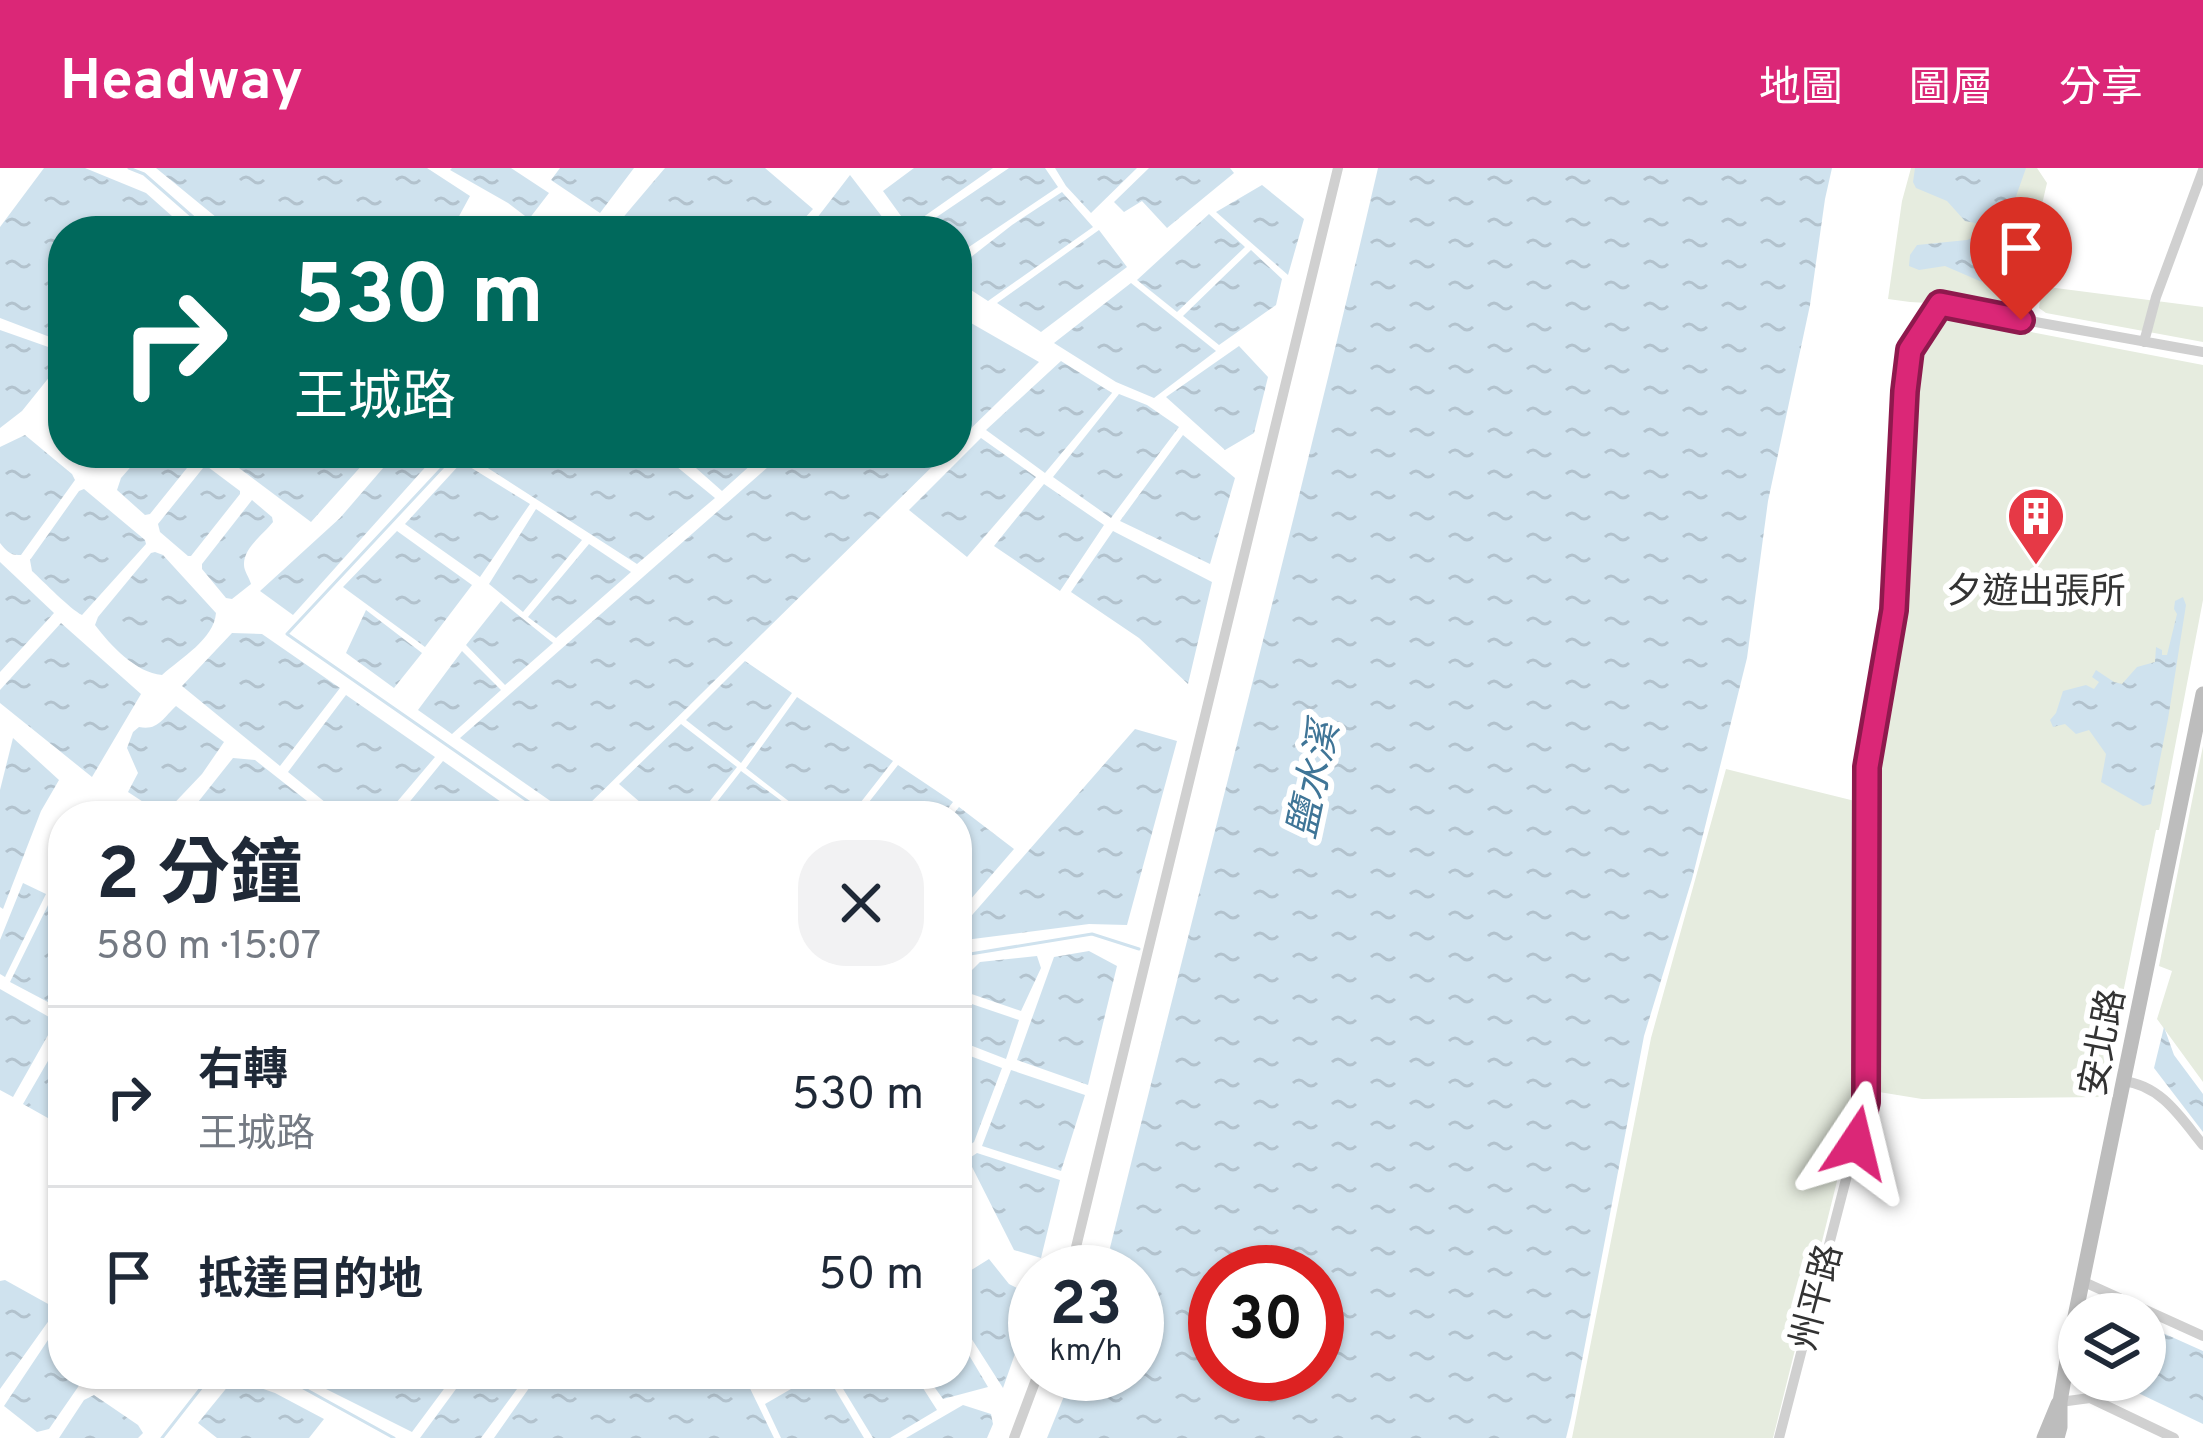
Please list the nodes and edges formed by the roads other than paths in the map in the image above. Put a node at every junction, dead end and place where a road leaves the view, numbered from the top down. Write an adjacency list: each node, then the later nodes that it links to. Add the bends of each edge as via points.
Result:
1 (1338, 168): 8 (street)
2 (2203, 170): 3 (street)
3 (2144, 342): 4 (street); 14 (street, 州平路, via 1940,304 1910,350 1894,610 1867,767 1866,1102)
4 (2203, 352)
5 (2203, 694): 6 (street, 安北路)
6 (2123, 1081): 7 (street, via 2163,1098); 9 (street, 安北路)
7 (2203, 1145)
8 (1077, 1245)
9 (2084, 1282): 10 (street); 12 (street, 安北路)
10 (2203, 1336)
11 (1028, 1401): 13 (street)
12 (2060, 1402): 15 (street, 安北路); 16 (street, 安北路); 17 (street, via 2090,1398)
13 (1014, 1438)
14 (1779, 1438)
15 (2044, 1438)
16 (2057, 1438)
17 (2174, 1438)

